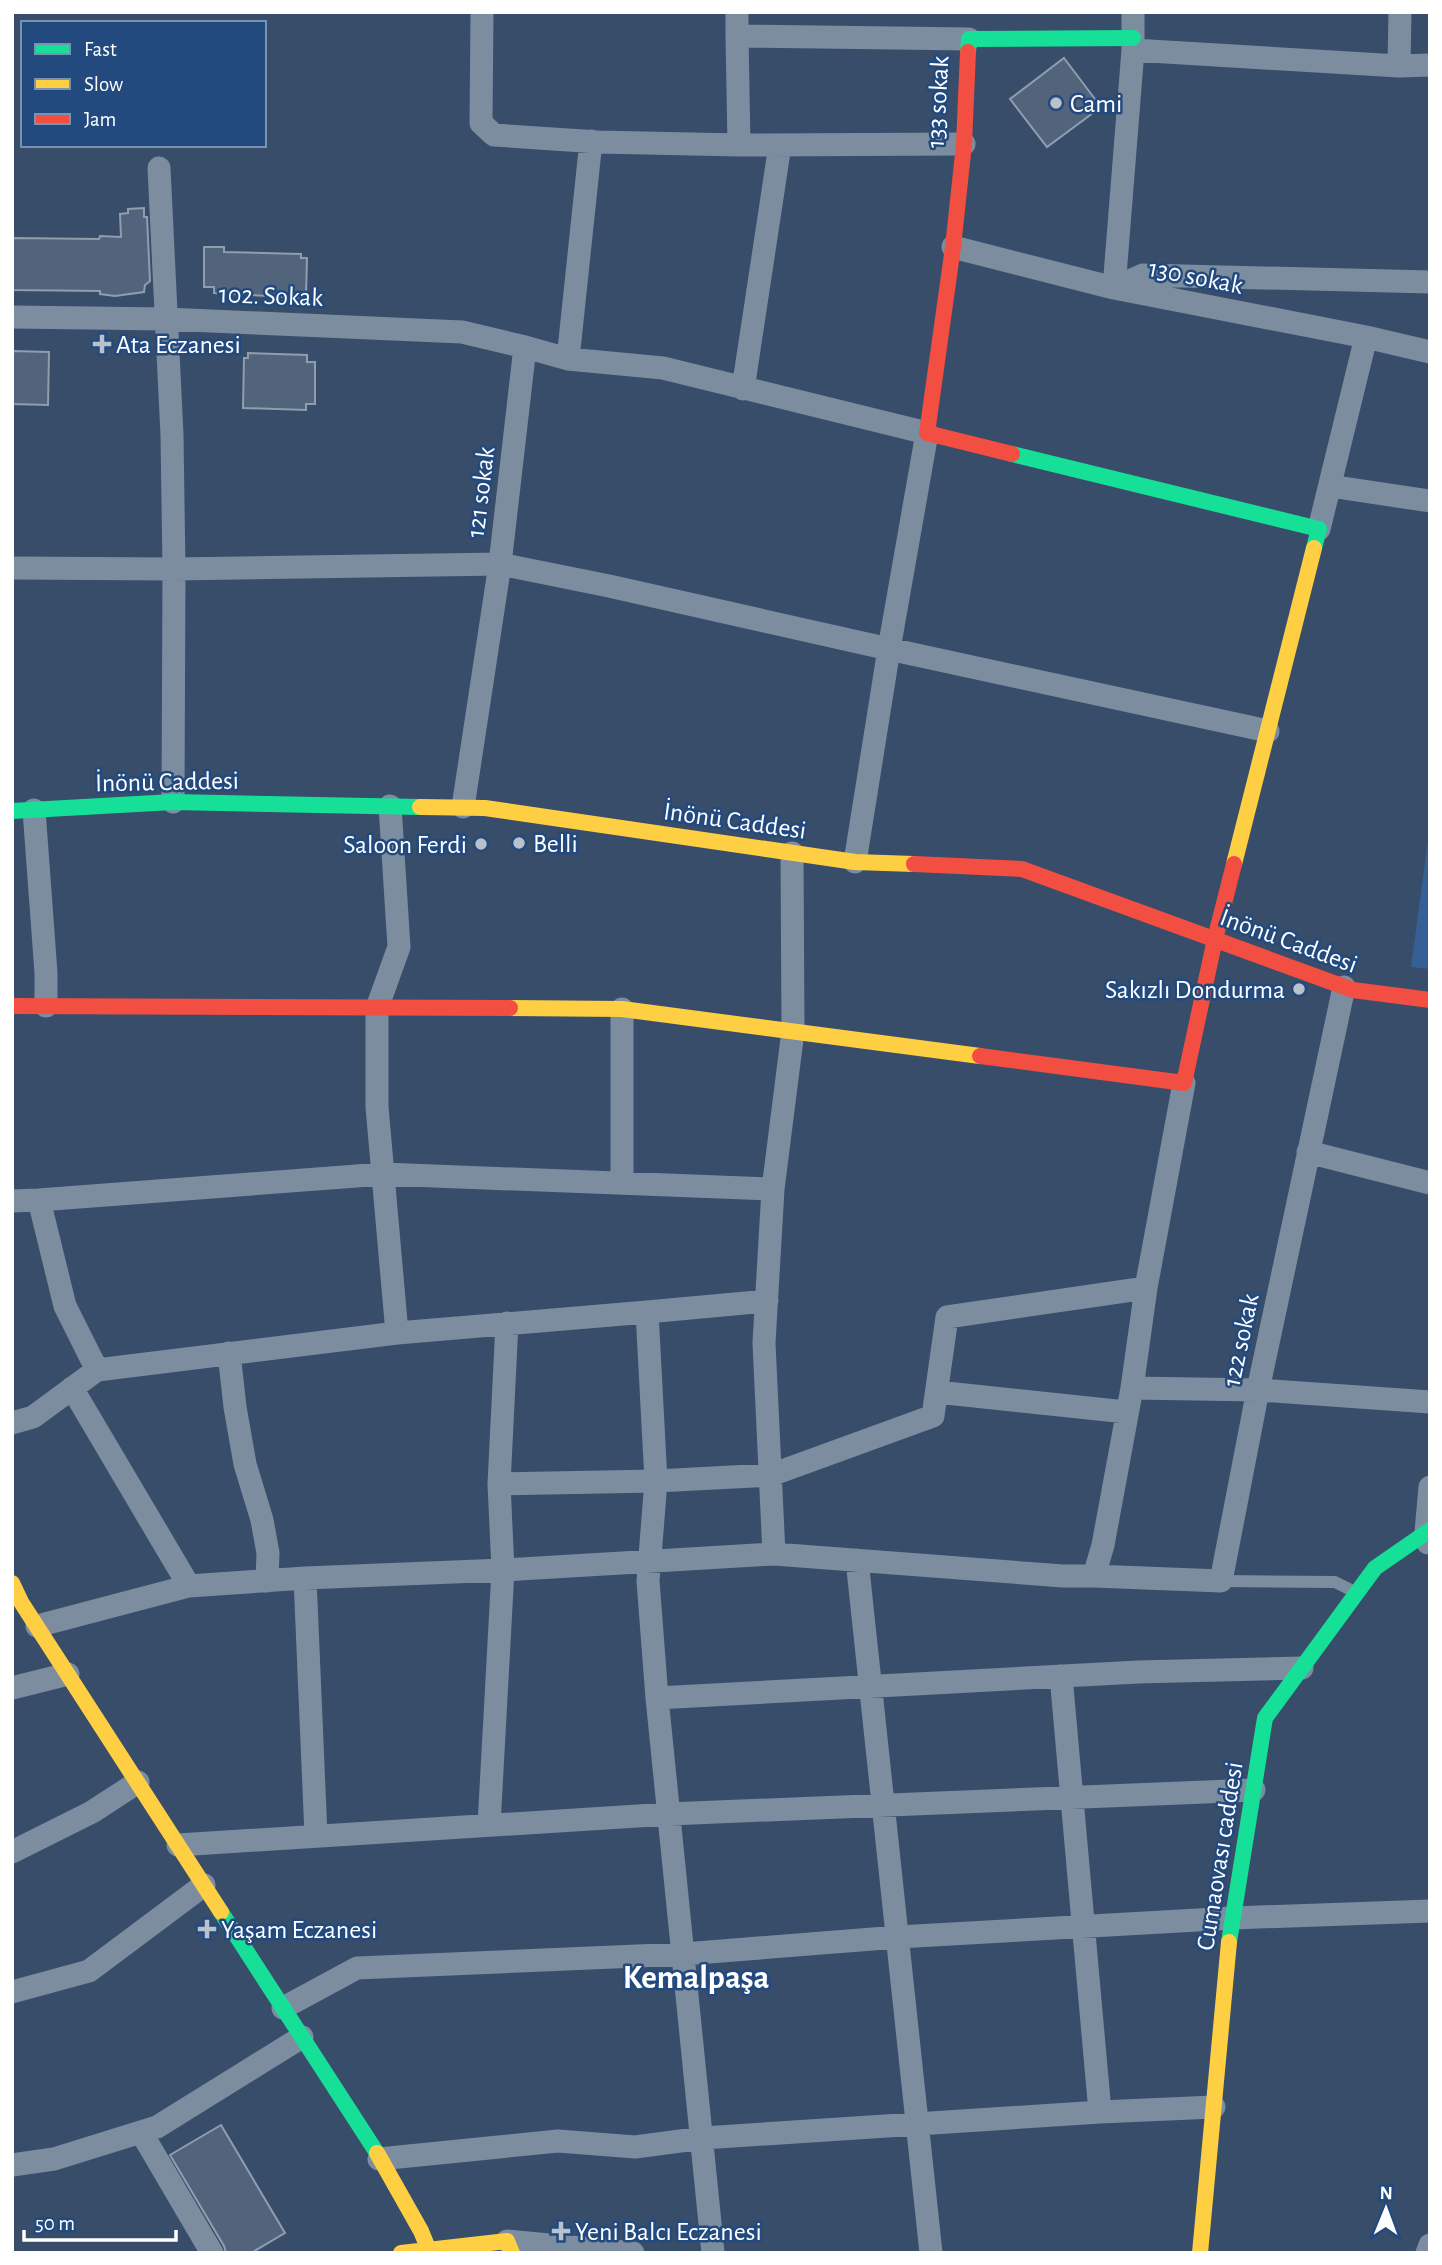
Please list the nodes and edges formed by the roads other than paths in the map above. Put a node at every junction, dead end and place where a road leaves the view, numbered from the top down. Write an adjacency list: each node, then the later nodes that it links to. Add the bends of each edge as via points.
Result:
1 (482, 12): 10 (street, via 481,123 494,135)
2 (737, 12): 5 (street)
3 (1133, 12): 7 (street)
4 (1400, 12): 9 (street)
5 (737, 36): 6 (street); 12 (street)
6 (969, 39): 7 (main road, 133 sokak); 11 (main road, 133 sokak)
7 (1133, 44): 9 (street, 133 sokak); 17 (street)
8 (1430, 65): 9 (street, 133 sokak)
9 (1399, 66)
10 (591, 141): 12 (street); 23 (street)
11 (964, 144): 13 (street); 15 (main road, 133 sokak)
12 (739, 145): 13 (street)
13 (780, 145): 24 (street)
14 (159, 167): 19 (street)
15 (953, 247): 17 (street, 130 sokak); 25 (main road, 133 sokak)
16 (1430, 282): 17 (street, via 1143,275)
17 (1114, 288): 20 (street, 130 sokak)
18 (12, 317): 19 (street, 102. Sokak)
19 (166, 319): 21 (street, 102. Sokak, via 462,332); 31 (street)
20 (1366, 337): 22 (street, 130 sokak); 26 (street)
21 (525, 347): 23 (street); 29 (street, 121 sokak)
22 (1430, 352)
23 (568, 359): 24 (street, via 663,368)
24 (743, 389): 25 (street)
25 (927, 433): 28 (main road); 32 (street)
26 (1330, 486): 27 (street); 28 (street)
27 (1430, 501)
28 (1320, 529): 33 (main road)
29 (500, 564): 31 (street); 32 (street, 121 sokak); 36 (street)
30 (12, 568): 31 (street)
31 (174, 569): 34 (street)
32 (889, 649): 33 (street, 121 sokak); 39 (street)
33 (1268, 731): 40 (main road)
34 (173, 802): 35 (main road, İnönü Caddesi); 37 (main road, İnönü Caddesi)
35 (390, 806): 36 (main road, İnönü Caddesi); 45 (street, via 399,947)
36 (463, 807): 38 (main road, İnönü Caddesi)
37 (23, 810): 44 (street, via 46,973)
38 (792, 853): 39 (main road, İnönü Caddesi); 47 (street)
39 (855, 862): 40 (main road, İnönü Caddesi, via 1022,869)
40 (1214, 939): 41 (main road, İnönü Caddesi); 48 (main road)
41 (1344, 987): 42 (main road, İnönü Caddesi); 49 (street, 122 sokak)
42 (1430, 1000)
43 (12, 1006): 44 (main road)
44 (46, 1006): 45 (main road)
45 (377, 1008): 46 (main road); 50 (street, via 377,1107)
46 (622, 1009): 47 (main road); 51 (street)
47 (793, 1031): 48 (main road); 53 (street)
48 (1184, 1083): 56 (street)
49 (1308, 1152): 52 (street); 65 (street, 122 sokak)
50 (383, 1174): 51 (street); 55 (street); 60 (street)
51 (622, 1183): 53 (street)
52 (1430, 1183)
53 (773, 1189): 57 (street)
54 (12, 1200): 55 (street)
55 (39, 1200): 62 (street, via 65,1306)
56 (1146, 1288): 64 (street); 66 (street, via 947,1317)
57 (767, 1301): 58 (street); 70 (street, via 764,1343)
58 (647, 1312): 59 (street); 71 (street)
59 (507, 1323): 60 (street); 72 (street)
60 (397, 1332): 61 (street)
61 (229, 1353): 62 (street); 81 (street, via 234,1408 268,1553)
62 (97, 1370): 63 (street)
63 (72, 1388): 69 (street, via 33,1417); 84 (street)
64 (1132, 1388): 65 (street); 68 (street)
65 (1258, 1390): 67 (street); 82 (street, 122 sokak)
66 (937, 1392): 68 (street); 70 (street, via 933,1416)
67 (1430, 1402)
68 (1126, 1412): 79 (street)
69 (12, 1423)
70 (771, 1475): 71 (street); 75 (street)
71 (656, 1481): 72 (street); 77 (street)
72 (499, 1485): 78 (street)
73 (1430, 1487): 74 (street)
74 (1429, 1537): 85 (main road, Cumaovası caddesi, via 1375,1568)
75 (774, 1554): 76 (street); 77 (street)
76 (857, 1560): 79 (street); 90 (street)
77 (649, 1561): 78 (street); 92 (street)
78 (503, 1570): 80 (street); 98 (street)
79 (1094, 1576): 82 (street)
80 (305, 1578): 81 (street); 99 (street)
81 (267, 1581): 84 (street)
82 (1221, 1581): 85 (lane, via 1335,1582)
83 (12, 1583): 86 (main road)
84 (189, 1586): 86 (street)
85 (1357, 1593): 87 (main road, Cumaovası caddesi)
86 (37, 1626): 88 (main road)
87 (1302, 1668): 89 (street); 94 (main road, Cumaovası caddesi, via 1265,1718)
88 (68, 1674): 91 (street); 93 (main road)
89 (1061, 1676): 90 (street); 95 (street)
90 (870, 1686): 92 (street); 96 (street)
91 (12, 1688)
92 (657, 1698): 97 (street)
93 (138, 1782): 100 (main road); 101 (street, via 92,1812)
94 (1254, 1790): 95 (street); 104 (main road, Cumaovası caddesi)
95 (1072, 1796): 96 (street); 105 (street)
96 (883, 1804): 97 (street); 106 (street)
97 (669, 1814): 98 (street); 107 (street)
98 (489, 1825): 99 (street)
99 (316, 1836): 100 (street)
100 (178, 1845): 102 (main road)
101 (12, 1852)
102 (204, 1885): 108 (street, via 89,1971); 109 (main road)
103 (1430, 1911): 104 (street)
104 (1233, 1918): 105 (street); 111 (main road, Cumaovası caddesi)
105 (1083, 1927): 106 (street); 112 (street)
106 (898, 1937): 107 (street); 113 (street)
107 (684, 1954): 109 (street, via 357,1968); 115 (street)
108 (12, 1992)
109 (283, 2008): 110 (main road)
110 (302, 2037): 114 (street, via 157,2127); 116 (main road)
111 (1214, 2107): 112 (street); 126 (main road, Cumaovası caddesi)
112 (1100, 2112): 113 (street)
113 (918, 2124): 115 (street); 125 (street)
114 (141, 2132): 117 (street, via 54,2159); 121 (street)
115 (702, 2138): 116 (street, via 635,2147 558,2141); 124 (street)
116 (379, 2159): 120 (main road)
117 (12, 2165)
118 (1430, 2245): 127 (street)
119 (509, 2247): 120 (main road); 123 (street)
120 (429, 2250): 122 (main road)
121 (212, 2253)
122 (401, 2253)
123 (633, 2253)
124 (713, 2253)
125 (931, 2253)
126 (1200, 2253)
127 (1427, 2253)

